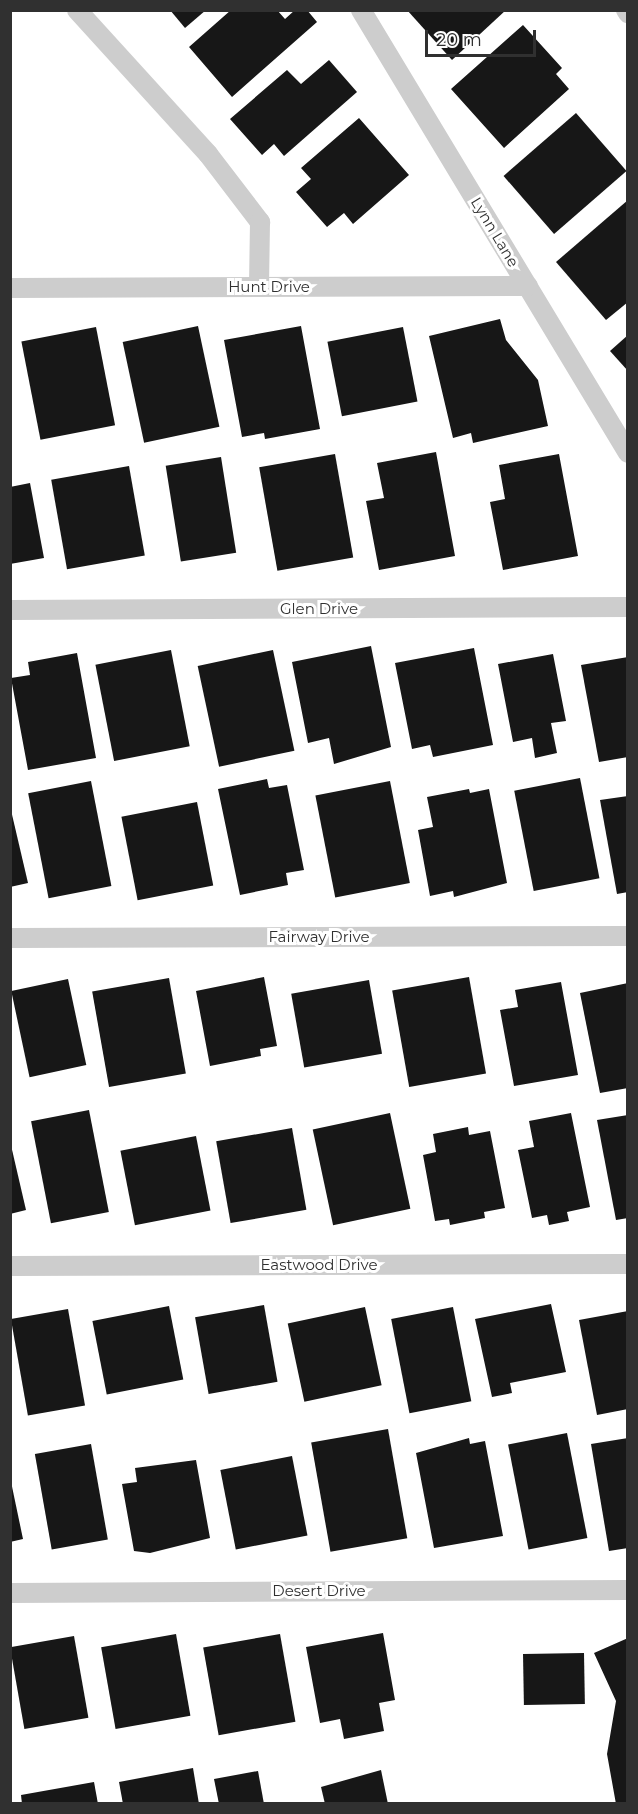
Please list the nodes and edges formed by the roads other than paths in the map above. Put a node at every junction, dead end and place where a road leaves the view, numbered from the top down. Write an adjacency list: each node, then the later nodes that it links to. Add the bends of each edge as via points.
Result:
1 (77, 10): 4 (lane, via 208,154 260,222)
2 (361, 10): 3 (lane, Lynn Lane)
3 (528, 286): 4 (lane, Hunt Drive); 6 (lane, Lynn Lane)
4 (259, 287): 5 (lane, Hunt Drive)
5 (10, 288)
6 (627, 453)
7 (627, 607): 8 (lane, Glen Drive)
8 (10, 610)
9 (627, 936): 10 (lane, Fairway Drive)
10 (10, 938)
11 (627, 1264): 12 (lane, Eastwood Drive)
12 (10, 1266)
13 (627, 1590): 14 (lane, Desert Drive)
14 (10, 1593)

